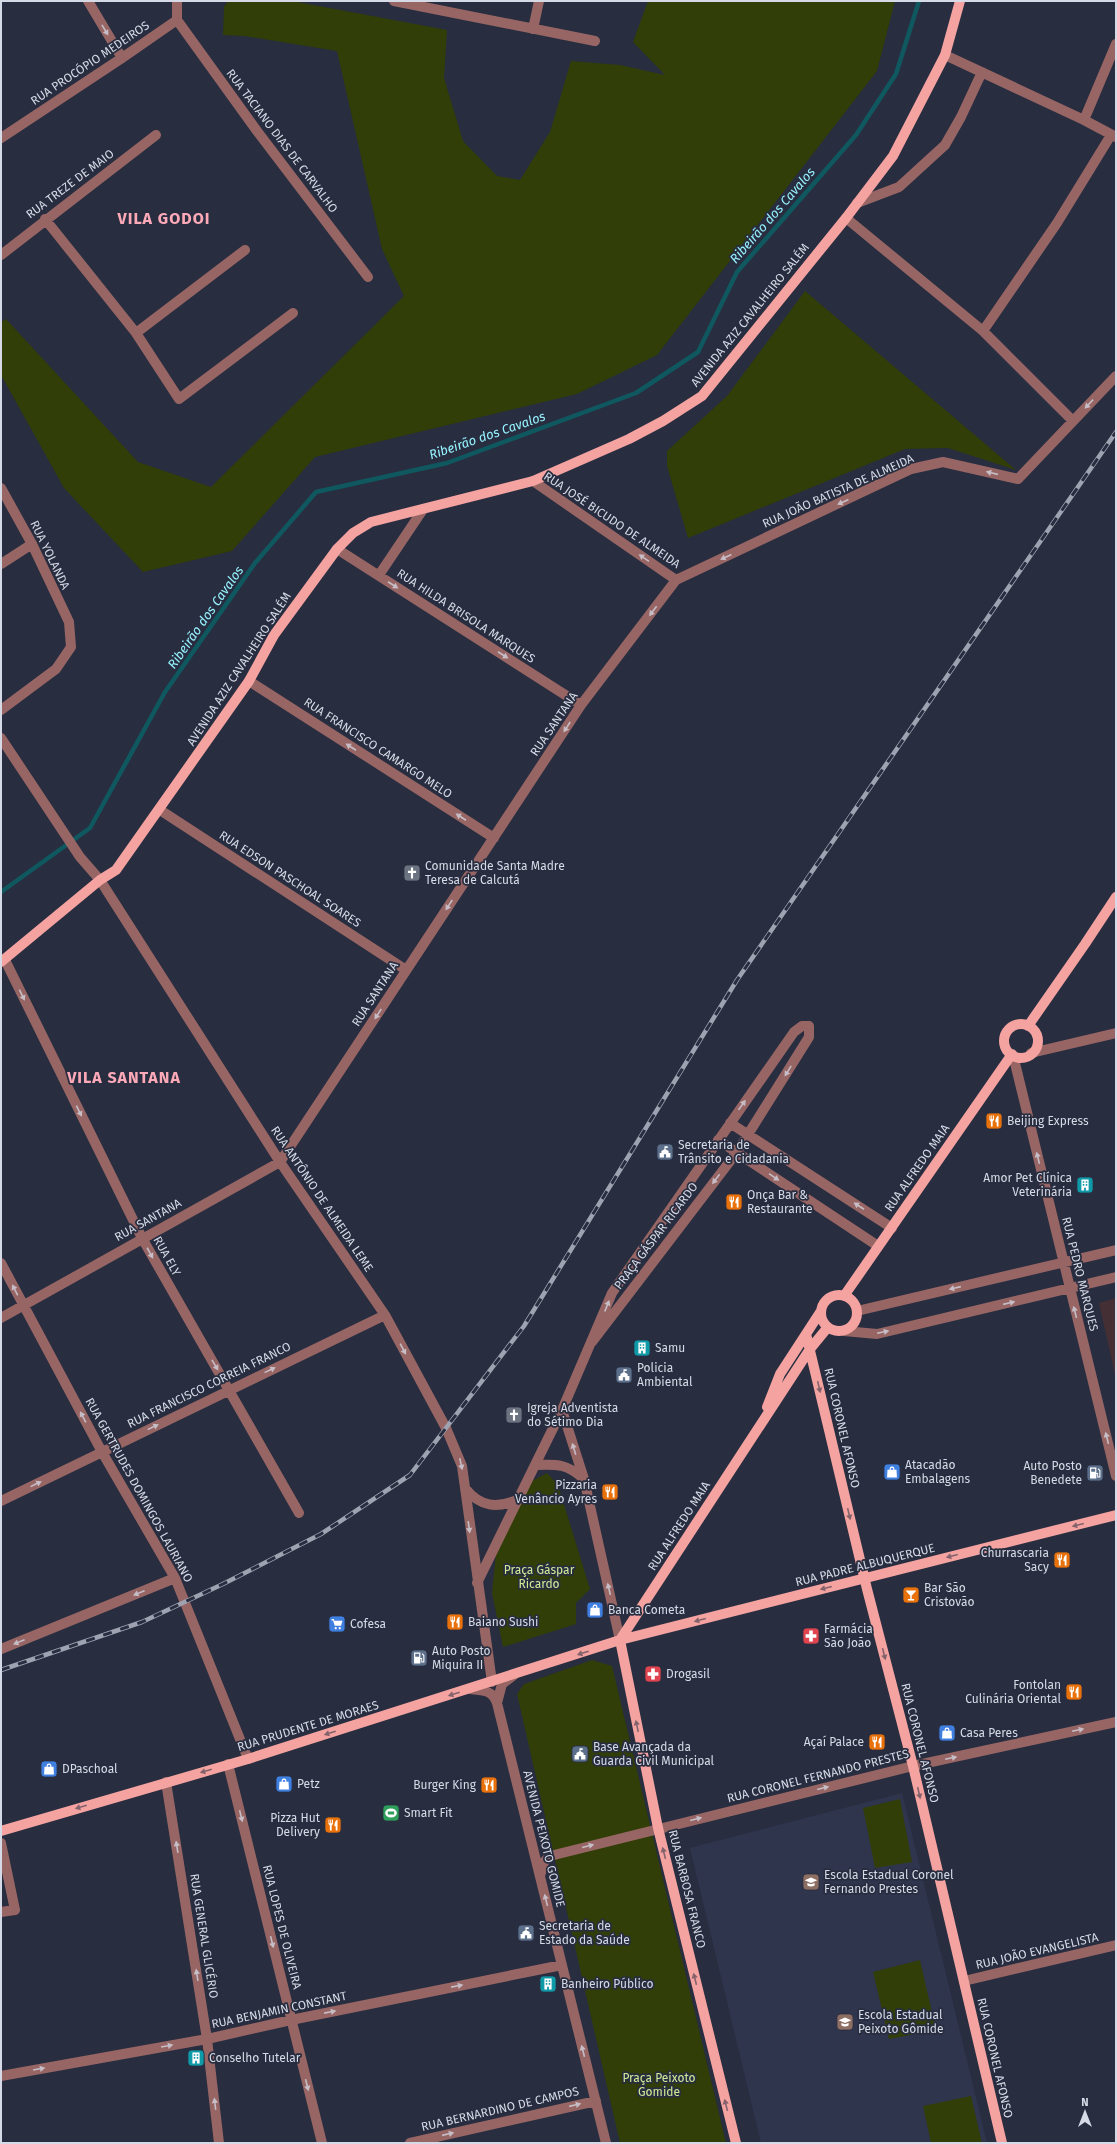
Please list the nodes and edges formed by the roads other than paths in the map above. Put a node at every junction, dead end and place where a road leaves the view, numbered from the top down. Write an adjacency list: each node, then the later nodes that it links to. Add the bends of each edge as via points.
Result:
1 (88, 1): 11 (street, one-way to 11)
2 (177, 1): 6 (street)
3 (394, 1): 7 (street)
4 (539, 1): 7 (street)
5 (960, 1): 10 (main road, AVENIDA AZIZ CAVALHEIRO SALÉM)
6 (177, 20): 11 (street, RUA PROCÓPIO MEDEIROS); 22 (street, RUA TACIANO DIAS DE CARVALHO, via 257,131)
7 (533, 29): 8 (street)
8 (595, 41)
9 (1116, 44): 13 (street)
10 (945, 55): 12 (street); 17 (main road, AVENIDA AZIZ CAVALHEIRO SALÉM, via 893,156)
11 (122, 58): 16 (street, RUA PROCÓPIO MEDEIROS)
12 (982, 72): 13 (street); 17 (street, via 945,145 900,187)
13 (1084, 120): 15 (street)
14 (156, 135): 19 (street, RUA TREZE DE MAIO)
15 (1113, 136): 24 (street)
16 (1, 138)
17 (857, 203): 18 (main road, AVENIDA AZIZ CAVALHEIRO SALÉM)
18 (846, 218): 24 (street); 28 (main road, AVENIDA AZIZ CAVALHEIRO SALÉM, via 702,396 629,440)
19 (45, 219): 21 (street, RUA TREZE DE MAIO); 25 (street)
20 (245, 250): 25 (street)
21 (1, 255)
22 (368, 277)
23 (293, 313): 25 (street, via 179,399)
24 (983, 331): 27 (street)
25 (136, 333)
26 (1116, 376): 27 (street, RUA JOÃO BATISTA DE ALMEIDA, one-way to 27)
27 (1073, 421): 35 (street, RUA JOÃO BATISTA DE ALMEIDA, one-way to 35, via 1018,479 943,462 912,470)
28 (533, 482): 30 (main road, AVENIDA AZIZ CAVALHEIRO SALÉM); 35 (street, RUA JOSÉ BICUDO DE ALMEIDA, one-way to 28)
29 (1, 488): 31 (street, RUA YOLANDA)
30 (422, 511): 32 (main road, AVENIDA AZIZ CAVALHEIRO SALÉM, via 371,522 353,533); 34 (street)
31 (32, 544): 33 (street); 38 (street, RUA YOLANDA, via 69,622 71,646 56,669)
32 (337, 549): 34 (street, RUA HILDA BRISOLA MARQUES); 36 (main road, AVENIDA AZIZ CAVALHEIRO SALÉM, via 274,634)
33 (1, 564)
34 (378, 575): 37 (street, RUA HILDA BRISOLA MARQUES, one-way to 37)
35 (676, 580): 37 (street, RUA SANTANA, one-way to 37)
36 (249, 680): 40 (main road, AVENIDA AZIZ CAVALHEIRO SALÉM); 41 (street, RUA FRANCISCO CAMARGO MELO, one-way to 36)
37 (581, 705): 41 (street, RUA SANTANA, one-way to 41)
38 (1, 710)
39 (1, 738): 42 (street, RUA ANTÔNIO DE ALMEIDA LEME, via 80,857)
40 (160, 810): 42 (main road, AVENIDA AZIZ CAVALHEIRO SALÉM, via 116,870); 45 (street, RUA EDSON PASCHOAL SOARES)
41 (494, 838): 45 (street, RUA SANTANA, one-way to 45)
42 (100, 880): 44 (main road, AVENIDA AZIZ CAVALHEIRO SALÉM); 54 (street, RUA ANTÔNIO DE ALMEIDA LEME)
43 (1116, 897): 46 (main road)
44 (3, 961): 56 (street, RUA ELY, one-way to 56)
45 (406, 970): 54 (street, RUA SANTANA, one-way to 54)
46 (1028, 1026): 48 (main road, via 1037,1036 1036,1047); 49 (main road, via 1015,1025 1006,1032 1004,1042)
47 (1116, 1033): 48 (street)
48 (1031, 1053): 49 (main road, via 1024,1057)
49 (1012, 1055): 55 (main road, RUA ALFREDO MAIA); 59 (street, RUA PEDRO MARQUES, one-way to 49)
50 (730, 1123): 51 (street); 51 (street, PRAÇA GÁSPAR RICARDO, one-way to 51, via 794,1032 802,1026 809,1026 809,1037); 52 (street, PRAÇA GÁSPAR RICARDO)
51 (748, 1135): 53 (street, PRAÇA GÁSPAR RICARDO); 55 (street, one-way to 51)
52 (718, 1140): 53 (street); 72 (street, PRAÇA GÁSPAR RICARDO, one-way to 52, via 612,1293)
53 (736, 1152): 57 (street, one-way to 57); 72 (street, PRAÇA GÁSPAR RICARDO, one-way to 72)
54 (280, 1162): 56 (street, RUA SANTANA); 67 (street, RUA ANTÔNIO DE ALMEIDA LEME)
55 (892, 1228): 57 (main road, RUA ALFREDO MAIA)
56 (142, 1238): 64 (street, RUA SANTANA); 74 (street, RUA ELY, one-way to 74)
57 (878, 1246): 63 (main road, RUA ALFREDO MAIA)
58 (1116, 1250): 59 (street)
59 (1063, 1262): 62 (street, RUA PEDRO MARQUES); 66 (street, one-way to 66)
60 (1, 1263): 64 (street, RUA GERTRUDES DOMINGOS LAURIANO, one-way to 60)
61 (1116, 1277): 62 (street)
62 (1070, 1288): 70 (street, one-way to 62, via 877,1334); 79 (street, RUA PEDRO MARQUES, one-way to 62)
63 (844, 1296): 65 (main road, via 827,1300); 66 (main road, via 853,1303)
64 (23, 1306): 68 (street, RUA SANTANA); 77 (street, RUA GERTRUDES DOMINGOS LAURIANO, one-way to 64)
65 (821, 1311): 69 (main road); 71 (main road)
66 (857, 1311): 70 (main road, via 854,1324)
67 (385, 1315): 74 (street, RUA FRANCISCO CORREIA FRANCO, one-way to 67); 81 (street, RUA ANTÔNIO DE ALMEIDA LEME, one-way to 81, via 456,1448)
68 (1, 1318)
69 (828, 1327): 70 (main road); 73 (main road)
70 (844, 1331)
71 (806, 1334): 73 (main road, RUA CORONEL AFONSO); 76 (main road, via 780,1374)
72 (592, 1342): 75 (street, PRAÇA GÁSPAR RICARDO)
73 (810, 1349): 76 (main road); 87 (main road, RUA CORONEL AFONSO, one-way to 87)
74 (230, 1390): 77 (street, RUA FRANCISCO CORREIA FRANCO, one-way to 74); 84 (street, RUA ELY)
75 (562, 1410): 78 (street, PRAÇA GÁSPAR RICARDO); 80 (street, one-way to 75)
76 (760, 1426): 89 (main road, RUA ALFREDO MAIA)
77 (102, 1452): 83 (street, RUA FRANCISCO CORREIA FRANCO, one-way to 77); 86 (street, RUA GERTRUDES DOMINGOS LAURIANO)
78 (536, 1465): 80 (street, via 566,1466); 82 (street, PRAÇA GÁSPAR RICARDO)
79 (1116, 1476)
80 (584, 1479): 89 (street, one-way to 80)
81 (465, 1488): 82 (street, via 478,1501 488,1505 501,1505); 88 (street, RUA ANTÔNIO DE ALMEIDA LEME, one-way to 88)
82 (519, 1499): 88 (street, PRAÇA GÁSPAR RICARDO)
83 (1, 1500)
84 (300, 1513)
85 (1116, 1515): 87 (main road, RUA PADRE ALBUQUERQUE, one-way to 87)
86 (175, 1578): 90 (street, one-way to 90); 96 (street, RUA GERTRUDES DOMINGOS LAURIANO)
87 (864, 1578): 89 (main road, RUA PADRE ALBUQUERQUE, one-way to 89); 98 (main road, RUA CORONEL AFONSO, one-way to 98)
88 (477, 1583): 92 (street)
89 (620, 1640): 91 (main road, RUA PRUDENTE DE MORAES, one-way to 91); 100 (main road, RUA BARBOSA FRANCO, one-way to 89)
90 (1, 1650)
91 (514, 1675): 92 (main road, RUA PRUDENTE DE MORAES); 94 (street, AVENIDA PEIXOTO GOMIDE, via 502,1684)
92 (492, 1682): 93 (main road, RUA PRUDENTE DE MORAES)
93 (470, 1689): 94 (street, AVENIDA PEIXOTO GOMIDE, via 486,1690 495,1698); 96 (main road, RUA PRUDENTE DE MORAES, one-way to 96)
94 (497, 1704): 102 (street, AVENIDA PEIXOTO GOMIDE)
95 (1116, 1722): 98 (street, RUA CORONEL FERNANDO PRESTES, one-way to 95)
96 (248, 1759): 97 (main road, RUA PRUDENTE DE MORAES)
97 (228, 1764): 99 (main road, RUA PRUDENTE DE MORAES, one-way to 99); 110 (street, RUA LOPES DE OLIVEIRA, one-way to 110)
98 (913, 1766): 100 (street, RUA CORONEL FERNANDO PRESTES, one-way to 98); 109 (main road, RUA CORONEL AFONSO, one-way to 109)
99 (166, 1782): 101 (main road, RUA PRUDENTE DE MORAES, one-way to 101); 111 (street, RUA GENERAL GLICÉRIO, one-way to 99)
100 (658, 1828): 104 (street, RUA CORONEL FERNANDO PRESTES, one-way to 100); 118 (main road, RUA BARBOSA FRANCO, one-way to 100)
101 (1, 1831)
102 (529, 1834): 104 (street, via 539,1851); 105 (street, AVENIDA PEIXOTO GOMIDE)
103 (1, 1843): 106 (street, via 15,1910)
104 (550, 1856): 105 (street, via 543,1862)
105 (540, 1876): 108 (street, AVENIDA PEIXOTO GOMIDE, one-way to 105)
106 (1, 1912)
107 (1116, 1945): 109 (street, RUA JOÃO EVANGELISTA)
108 (562, 1965): 110 (street, RUA BENJAMIN CONSTANT, one-way to 108); 113 (street, AVENIDA PEIXOTO GOMIDE, one-way to 108)
109 (964, 1981): 119 (main road, RUA CORONEL AFONSO)
110 (291, 2020): 111 (street, RUA BENJAMIN CONSTANT); 115 (street, RUA LOPES DE OLIVEIRA, one-way to 115)
111 (207, 2039): 112 (street, RUA BENJAMIN CONSTANT, one-way to 111); 114 (street, RUA GENERAL GLICÉRIO, one-way to 111)
112 (1, 2076)
113 (596, 2101): 116 (street, RUA BERNARDINO DE CAMPOS, one-way to 113); 117 (street, AVENIDA PEIXOTO GOMIDE)
114 (219, 2143)
115 (322, 2143)
116 (410, 2143)
117 (606, 2143)
118 (736, 2143)
119 (1002, 2143)

